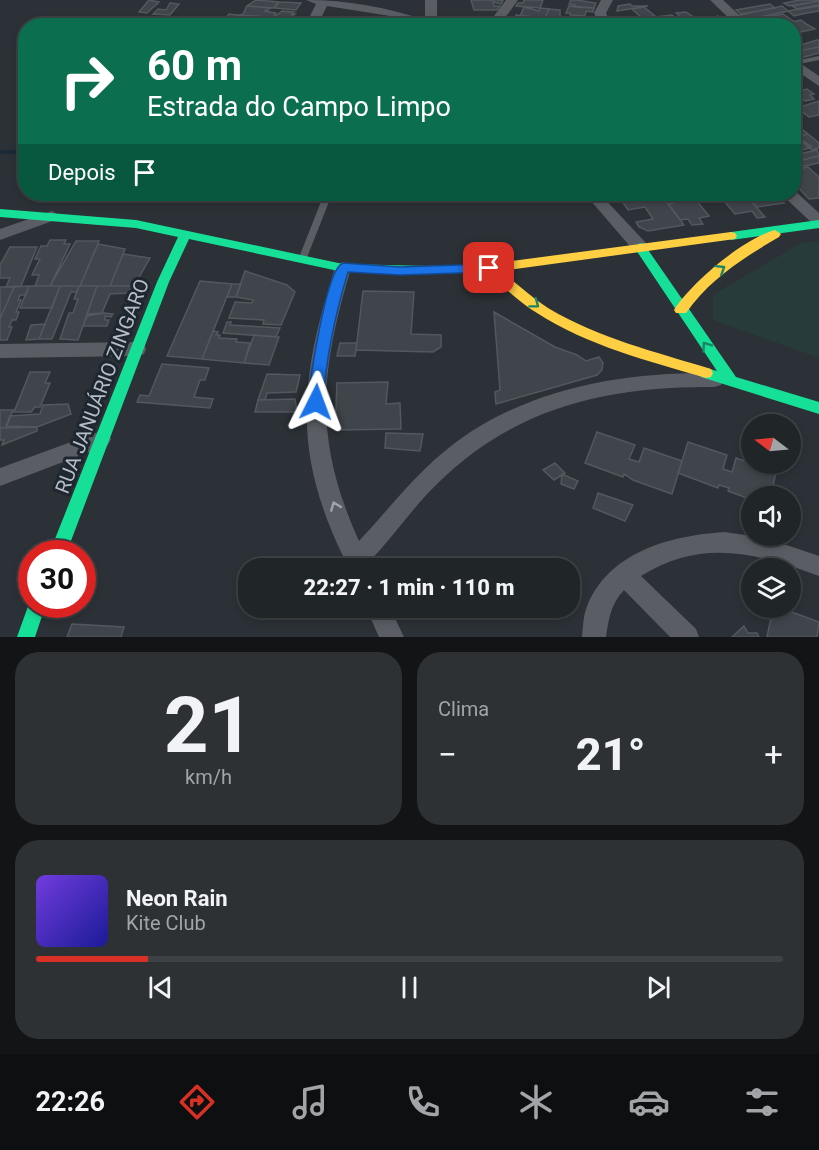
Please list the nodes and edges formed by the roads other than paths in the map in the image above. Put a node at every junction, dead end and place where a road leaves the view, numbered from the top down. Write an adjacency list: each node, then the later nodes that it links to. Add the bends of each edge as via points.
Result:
1 (431, 0): 8 (street)
2 (512, 0): 9 (street)
3 (607, 0): 10 (street)
4 (716, 0): 11 (street)
5 (317, 1): 6 (street); 7 (street)
6 (313, 18)
7 (407, 18)
8 (431, 18)
9 (498, 18)
10 (604, 18)
11 (736, 18)
12 (819, 58): 13 (lane)
13 (801, 62)
14 (801, 68): 15 (street)
15 (819, 82)
16 (325, 201): 26 (lane)
17 (598, 201): 25 (street)
18 (796, 201): 21 (street)
19 (0, 213): 20 (main road)
20 (52, 216): 23 (main road, via 136,224); 24 (street)
21 (819, 222): 22 (main road)
22 (782, 230): 25 (main road); 29 (main road, one-way to 22, via 690,293 708,277)
23 (185, 234): 26 (main road); 30 (main road, RUA JANUÁRIO ZINGARO)
24 (0, 235)
25 (640, 247): 28 (main road); 29 (main road)
26 (302, 260): 27 (main road)
27 (343, 268): 28 (main road); 37 (street, one-way to 27, via 320,459 315,419 318,366)
28 (489, 268): 32 (main road, one-way to 32, via 542,310 571,325 625,348)
29 (681, 310): 32 (main road, one-way to 29)
30 (137, 349): 31 (street); 34 (main road, RUA JANUÁRIO ZINGARO)
31 (0, 351)
32 (731, 381): 33 (main road); 38 (street, via 679,378 599,389 544,404 483,433 429,478)
33 (819, 408)
34 (101, 439): 35 (street); 36 (main road, RUA JANUÁRIO ZINGARO)
35 (0, 477)
36 (62, 540)
37 (356, 558)
38 (363, 558)
39 (819, 566): 40 (street, via 747,544 705,542 674,548)
40 (623, 573): 45 (street, via 598,609); 46 (street)
41 (32, 618): 43 (main road)
42 (383, 618): 44 (street)
43 (26, 637)
44 (392, 637)
45 (594, 637)
46 (687, 637)

